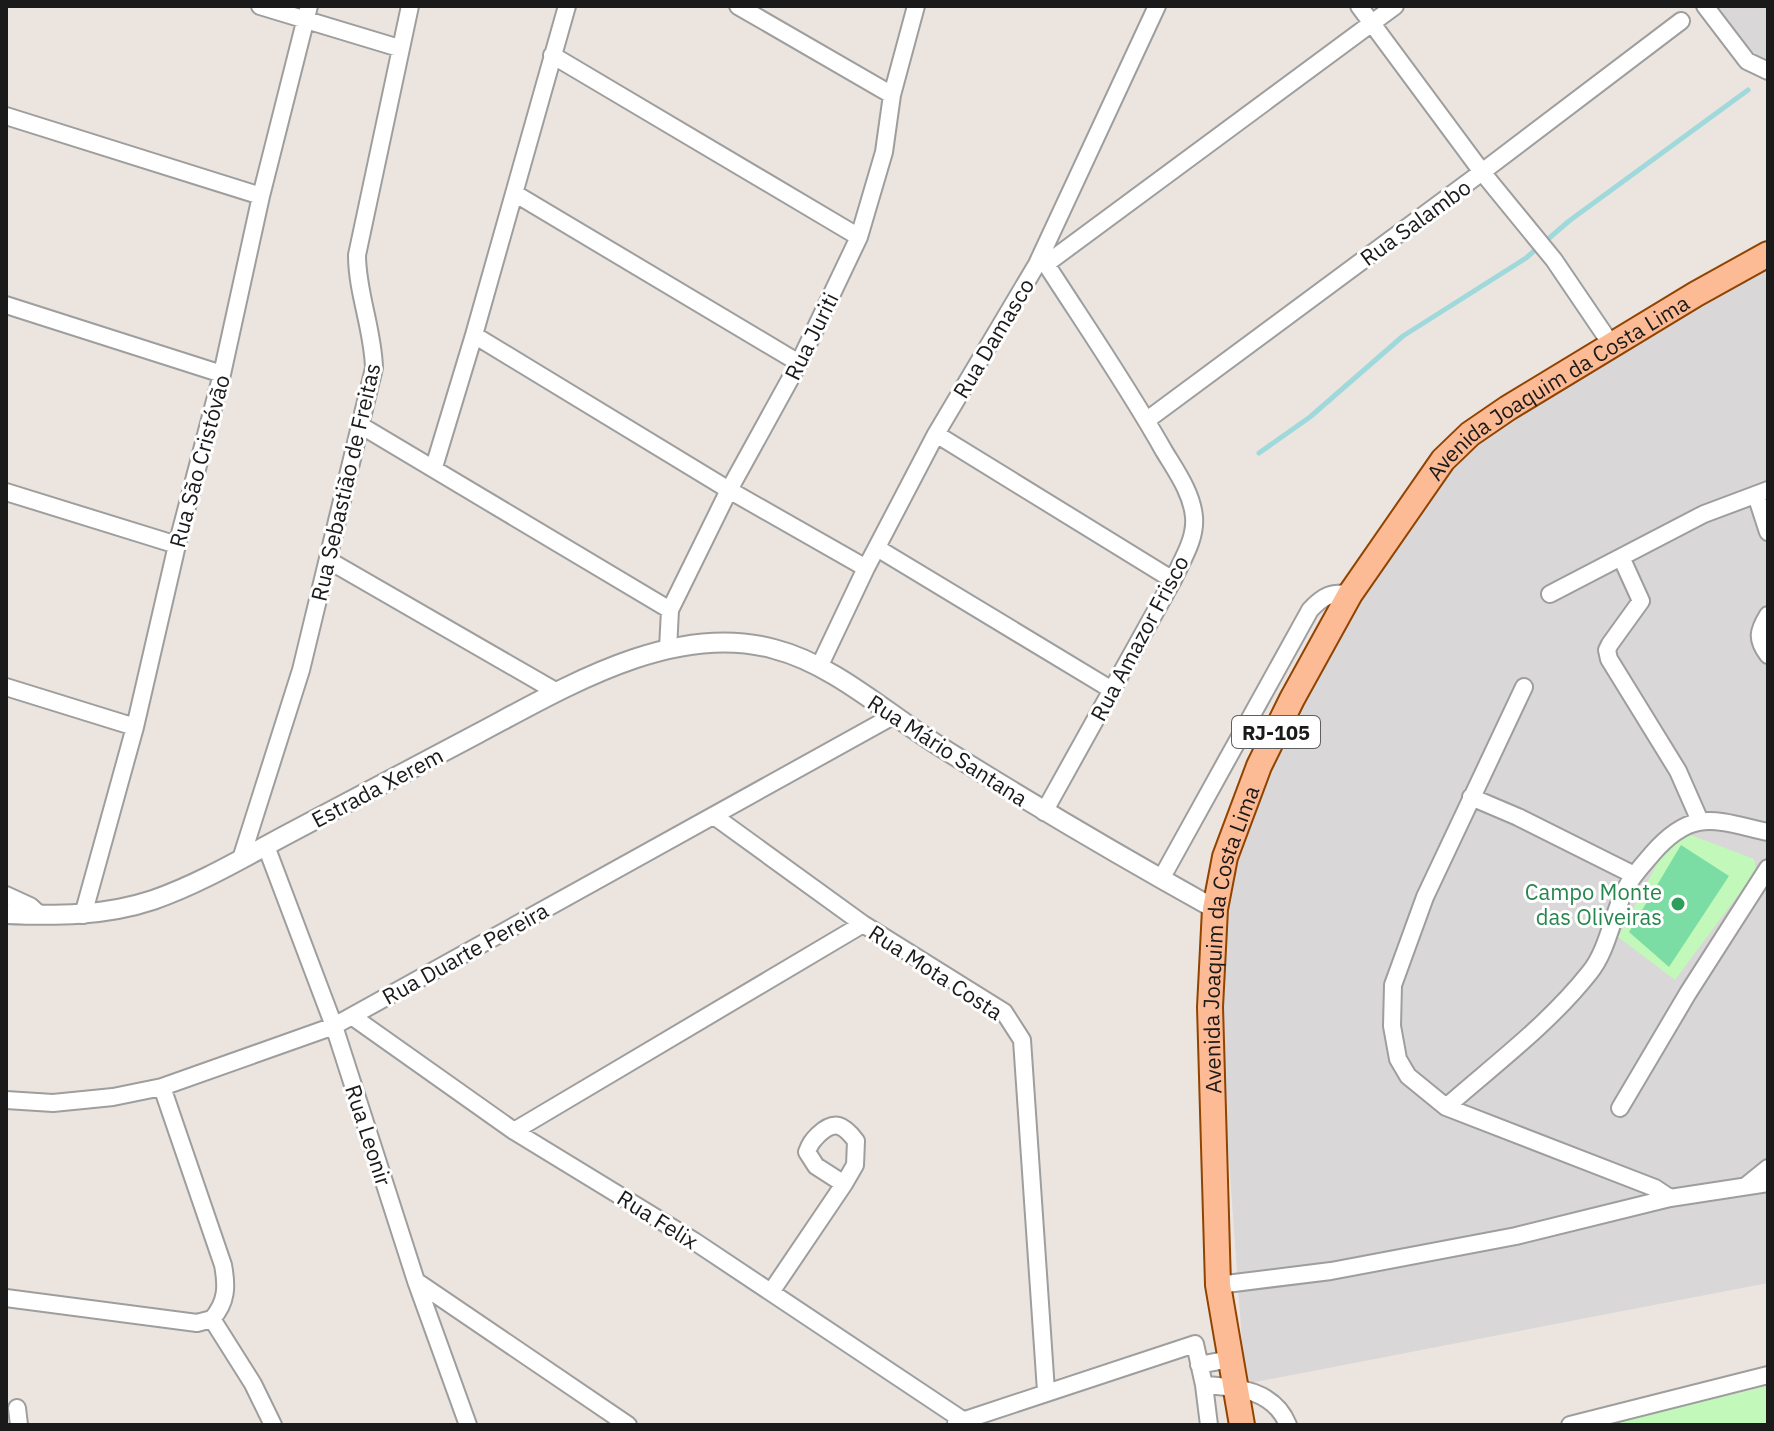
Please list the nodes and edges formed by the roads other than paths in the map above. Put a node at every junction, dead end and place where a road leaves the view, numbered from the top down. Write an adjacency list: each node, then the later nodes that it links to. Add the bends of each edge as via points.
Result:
1 (260, 6): 10 (street)
2 (410, 6): 13 (street, Rua Sebastião de Freitas)
3 (567, 6): 14 (street)
4 (738, 6): 16 (street)
5 (916, 6): 16 (street, Rua Juriti)
6 (1157, 6): 23 (street, Rua Damasco)
7 (1359, 6): 12 (street)
8 (1395, 6): 12 (street)
9 (1705, 6): 15 (street, via 1747,61)
10 (308, 12): 13 (street); 20 (street, Rua São Cristóvão)
11 (1681, 21): 18 (street, Rua Salambo)
12 (1372, 23): 18 (street); 23 (street)
13 (399, 48): 30 (street, Rua Sebastião de Freitas, via 357,255 374,368)
14 (552, 55): 19 (street); 21 (street)
15 (1768, 71)
16 (892, 95): 21 (street, Rua Juriti, via 884,152)
17 (6, 116): 20 (street)
18 (1482, 172): 26 (street, via 1537,237); 29 (street, Rua Salambo)
19 (514, 193): 25 (street); 27 (street)
20 (261, 196): 28 (street, Rua São Cristóvão)
21 (859, 237): 27 (street, Rua Juriti)
22 (1768, 254): 26 (main road, Avenida Joaquim da Costa Lima / RJ-105)
23 (1042, 264): 29 (street, Rua Amazor Frisco); 31 (street, Rua Damasco)
24 (6, 305): 28 (street)
25 (474, 335): 32 (street); 33 (street)
26 (1611, 344): 43 (main road, Avenida Joaquim da Costa Lima / RJ-105, via 1470,434 1443,460)
27 (799, 363): 33 (street, Rua Juriti)
28 (222, 374): 37 (street, Rua São Cristóvão)
29 (1147, 420): 42 (street, Rua Amazor Frisco, via 1194,513 1192,540)
30 (360, 425): 32 (street); 40 (street, Rua Sebastião de Freitas)
31 (936, 434): 38 (street, Rua Damasco); 42 (street)
32 (434, 467): 45 (street)
33 (729, 490): 41 (street); 45 (street, Rua Juriti)
34 (6, 492): 37 (street)
35 (1762, 492): 36 (street); 39 (street, via 1704,514)
36 (1768, 532)
37 (177, 545): 55 (street, Rua São Cristóvão)
38 (877, 548): 41 (street, Rua Damasco); 52 (street)
39 (1621, 557): 44 (street); 59 (street, via 1641,601 1610,644 1609,659 1678,771)
40 (328, 560): 53 (street); 62 (street, Rua Sebastião de Freitas, via 301,670)
41 (866, 568): 49 (street, Rua Damasco)
42 (1173, 580): 52 (street, Rua Amazor Frisco)
43 (1350, 594): 65 (street, via 1322,597 1310,610); 67 (main road, Avenida Joaquim da Costa Lima / RJ-105, via 1259,766 1225,857)
44 (1550, 594)
45 (670, 610): 47 (street, Rua Juriti)
46 (1768, 615): 48 (street, via 1758,637)
47 (668, 649): 49 (street, Rua Mário Santana, via 735,642 778,649); 53 (street, Estrada Xerem)
48 (1768, 655)
49 (820, 665): 54 (street, Rua Mário Santana)
50 (6, 687): 55 (street)
51 (1524, 687): 56 (street)
52 (1112, 690): 57 (street, Rua Amazor Frisco)
53 (557, 692): 61 (street, Estrada Xerem)
54 (893, 716): 57 (street, Rua Mário Santana); 58 (street, Rua Duarte Pereira)
55 (135, 727): 70 (street, Rua São Cristóvão)
56 (1471, 797): 64 (street); 76 (street, via 1425,897 1393,985 1398,1059 1408,1076)
57 (1044, 812): 65 (street, Rua Mário Santana)
58 (714, 816): 71 (street, Rua Mota Costa); 72 (street, Rua Duarte Pereira)
59 (1700, 821): 60 (street); 64 (street, via 1675,830)
60 (1768, 832)
61 (266, 846): 62 (street, Estrada Xerem); 73 (street, Rua Leonir)
62 (241, 859): 70 (street, Estrada Xerem, via 154,900)
63 (1768, 868): 77 (street)
64 (1634, 875): 76 (street, via 1594,967 1577,988)
65 (1161, 879): 67 (street, Rua Mário Santana)
66 (6, 895): 69 (street)
67 (1215, 909): 85 (main road, Avenida Joaquim da Costa Lima / RJ-105, via 1210,1007)
68 (6, 914): 69 (street, Estrada Xerem)
69 (40, 915): 70 (street, Estrada Xerem)
70 (83, 915)
71 (863, 924): 78 (street); 94 (street, Rua Mota Costa, via 1004,1012 1022,1040)
72 (353, 1017): 73 (street, Rua Duarte Pereira); 78 (street, Rua Felix)
73 (334, 1026): 74 (street, Rua Duarte Pereira); 84 (street, Rua Leonir)
74 (162, 1087): 75 (street, Rua Duarte Pereira, via 53,1103); 88 (street, via 223,1265 227,1288)
75 (6, 1100)
76 (1446, 1107): 83 (street)
77 (1620, 1108)
78 (514, 1131): 86 (street, Rua Felix)
79 (1768, 1168): 82 (street)
80 (1768, 1183): 82 (street)
81 (844, 1184): 86 (street)
82 (1746, 1186): 83 (street)
83 (1670, 1198): 85 (street, via 1500,1239 1331,1271)
84 (416, 1281): 97 (street, Rua Leonir); 98 (street)
85 (1218, 1285): 89 (main road, Avenida Joaquim da Costa Lima / RJ-105)
86 (771, 1292): 95 (street, Rua Felix)
87 (6, 1298): 88 (street, via 197,1323)
88 (212, 1319): 96 (street)
89 (1230, 1359): 90 (street); 93 (main road, Avenida Joaquim da Costa Lima / RJ-105)
90 (1199, 1365): 92 (street); 94 (street, via 1195,1344)
91 (1768, 1375): 102 (street)
92 (1204, 1385): 93 (street); 99 (street)
93 (1234, 1387): 100 (main road, Avenida Joaquim da Costa Lima / RJ-105); 101 (street, via 1277,1404)
94 (1046, 1391): 95 (street)
95 (957, 1423)
96 (273, 1425)
97 (468, 1425)
98 (628, 1425)
99 (1209, 1425)
100 (1242, 1425)
101 (1288, 1425)
102 (1570, 1425)

